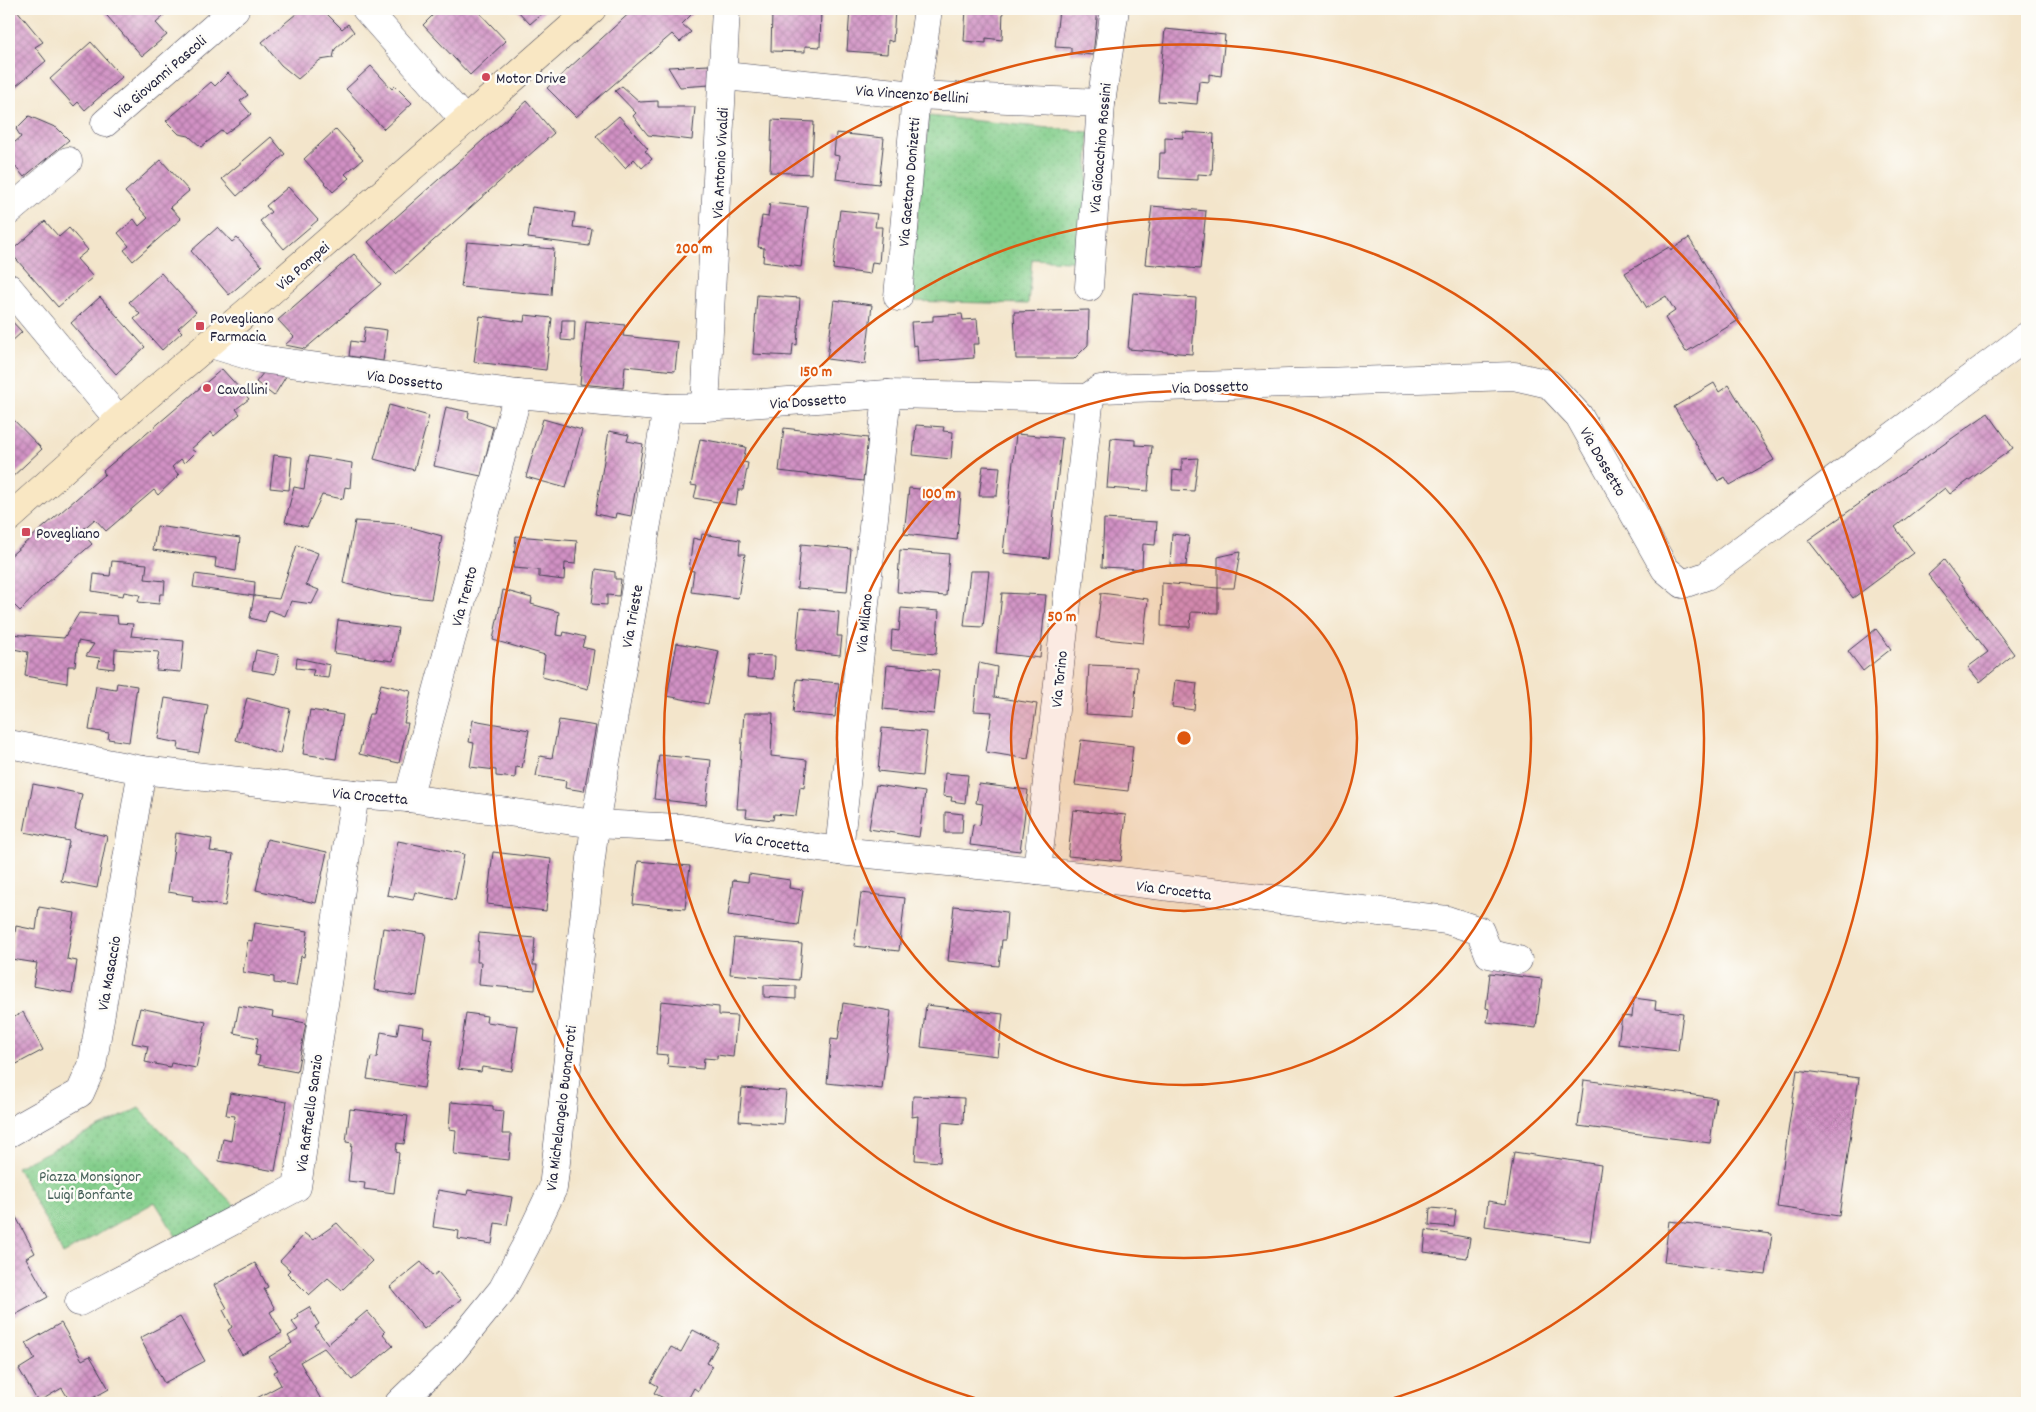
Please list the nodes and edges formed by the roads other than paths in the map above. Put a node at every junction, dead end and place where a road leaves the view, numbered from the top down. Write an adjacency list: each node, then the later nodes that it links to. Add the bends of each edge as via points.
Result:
1 (235, 9): 11 (street, Via Giovanni Pascoli)
2 (366, 9): 10 (street)
3 (592, 9): 10 (street, Via Pompei)
4 (726, 9): 7 (street, Via Antonio Vivaldi)
5 (928, 9): 8 (street, Via Gaetano Donizetti)
6 (1115, 9): 9 (street, Via Gioacchino Rossini)
7 (724, 76): 8 (street, Via Vincenzo Bellini); 22 (street, Via Antonio Vivaldi)
8 (916, 95): 9 (street, Via Vincenzo Bellini); 16 (street, Via Gaetano Donizetti)
9 (1102, 103): 14 (street, Via Gioacchino Rossini)
10 (465, 122): 18 (street, Via Pompei)
11 (105, 123)
12 (68, 161): 13 (street)
13 (9, 211)
14 (1088, 287)
15 (9, 288): 24 (street)
16 (898, 297)
17 (2027, 336): 21 (street, Via Dossetto, via 1706,576 1683,584 1665,569 1579,416 1549,384 1514,376 1100,389)
18 (211, 344): 19 (street, Via Dossetto, via 260,359); 24 (street, Via Pompei)
19 (518, 394): 23 (street, Via Dossetto); 29 (street, Via Trento)
20 (887, 394): 21 (street, Via Dossetto); 22 (street, Via Dossetto); 31 (street, Via Milano)
21 (1087, 398): 32 (street, Via Torino, via 1089,405)
22 (704, 407): 23 (street, Via Dossetto)
23 (667, 408): 30 (street, Via Trieste)
24 (119, 420): 25 (street, Via Pompei)
25 (9, 518)
26 (9, 744): 27 (street, Via Crocetta)
27 (142, 770): 28 (street, Via Crocetta); 34 (street, Via Masaccio, via 92,1066 80,1093)
28 (355, 794): 29 (street, Via Crocetta); 35 (street, Via Raffaello Sanzio, via 297,1187)
29 (408, 798): 30 (street, Via Crocetta)
30 (594, 824): 31 (street, Via Crocetta, via 681,828); 36 (street, Via Michelangelo Buonarroti, via 553,1188 526,1248 502,1290 450,1354)
31 (839, 852): 32 (street, Via Crocetta)
32 (1037, 871): 33 (street, Via Crocetta, via 1447,920 1480,931 1489,954)
33 (1518, 960)
34 (9, 1133)
35 (79, 1302)
36 (399, 1403)

